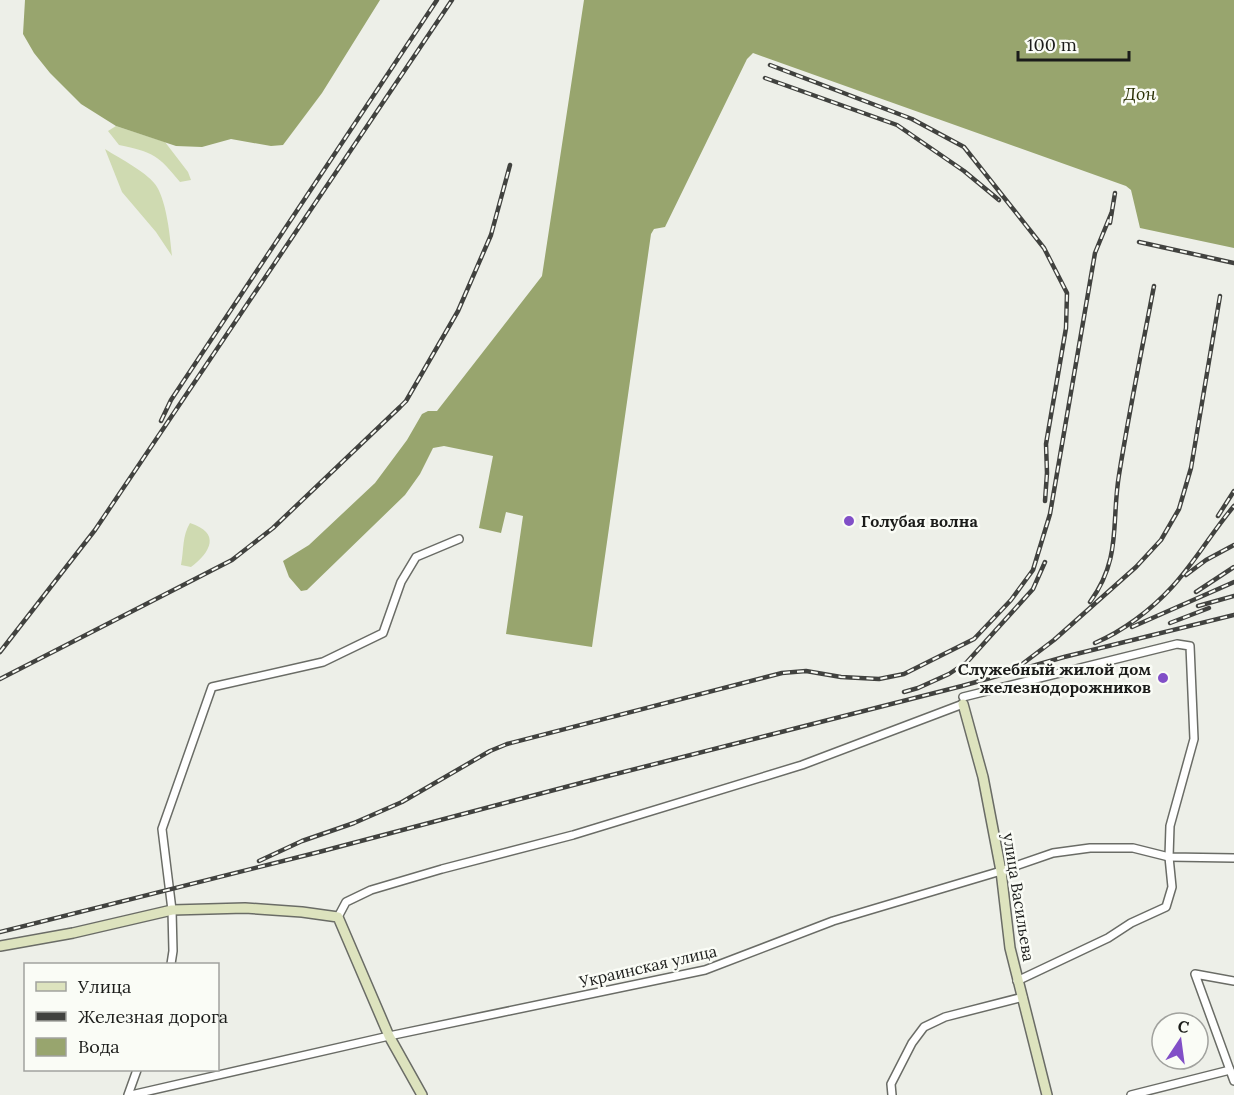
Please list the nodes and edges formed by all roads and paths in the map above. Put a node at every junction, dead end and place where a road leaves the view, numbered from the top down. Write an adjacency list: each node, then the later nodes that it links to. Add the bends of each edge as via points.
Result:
1 (459, 539): 6 (street, via 416,557 401,582 383,633 323,662 212,687 162,829)
2 (963, 701): 3 (street, via 1155,649 1177,644 1190,646 1194,739 1170,826); 5 (street, улица Васильева, via 983,777); 7 (street, via 790,768 573,835 371,890 346,902)
3 (1169, 857): 4 (street, Украинская улица); 5 (street, Украинская улица, via 1133,848 1089,848 1053,853); 10 (street, via 1172,887 1166,907)
4 (1234, 858)
5 (1001, 872): 10 (street, улица Васильева); 13 (street, Украинская улица, via 832,921 705,970)
6 (172, 910): 7 (street, via 245,908); 8 (street); 9 (street)
7 (338, 917): 13 (street)
8 (0, 946)
9 (171, 963)
10 (1017, 981): 12 (street, улица Васильева)
11 (1234, 981): 14 (street, via 1195,974)
12 (1023, 997): 19 (street, via 945,1017 924,1027 891,1084); 20 (street, улица Васильева)
13 (389, 1036): 17 (street, Украинская улица); 18 (street)
14 (1230, 1070): 16 (street); 21 (street)
15 (137, 1071): 17 (street)
16 (1234, 1081)
17 (129, 1095)
18 (422, 1095)
19 (892, 1095)
20 (1047, 1095)
21 (1131, 1095)

